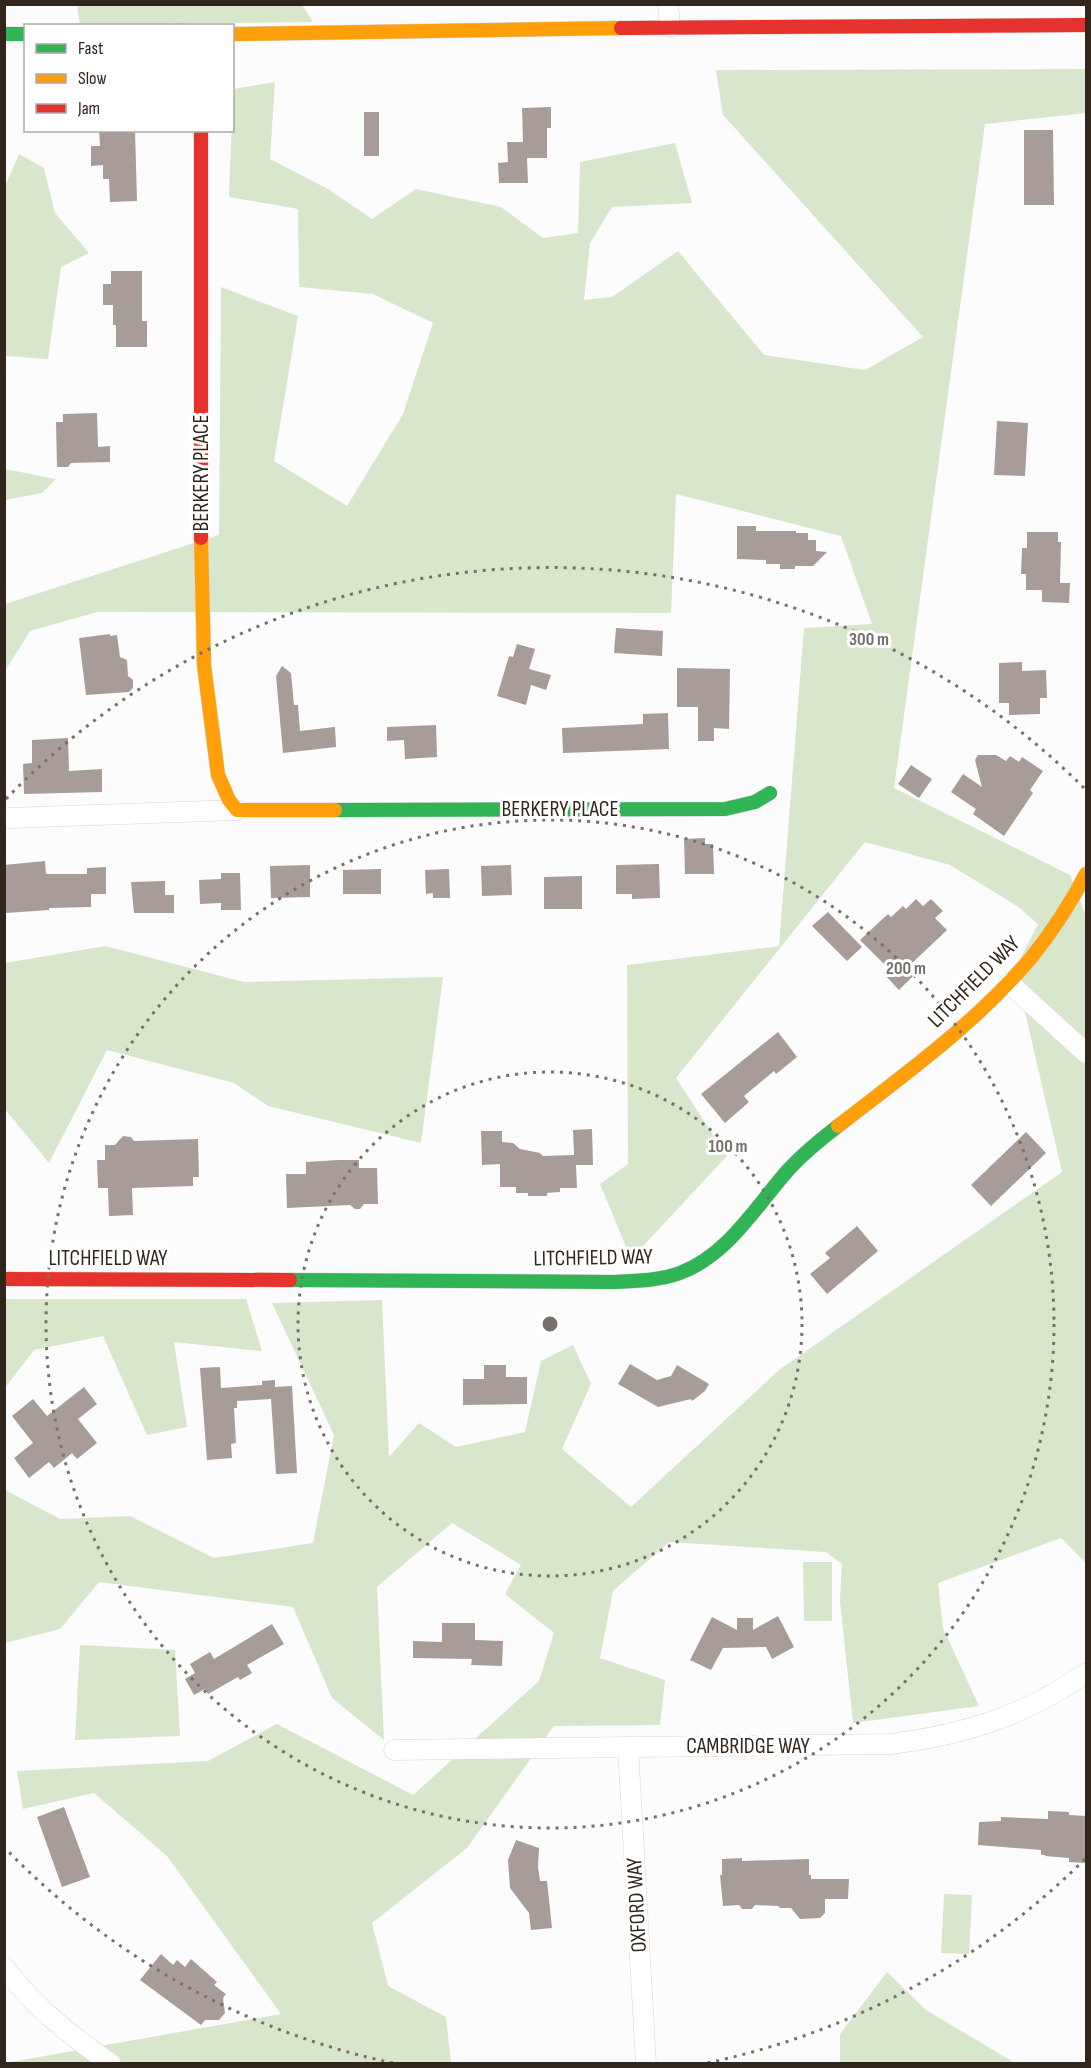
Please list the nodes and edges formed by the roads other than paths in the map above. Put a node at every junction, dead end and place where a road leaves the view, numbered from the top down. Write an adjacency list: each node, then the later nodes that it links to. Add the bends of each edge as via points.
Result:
1 (668, 4): 5 (street)
2 (869, 4): 3 (street)
3 (870, 25): 4 (street); 5 (street)
4 (1086, 26)
5 (670, 27): 8 (street)
6 (4, 34): 7 (street)
7 (24, 34)
8 (234, 34)
9 (201, 132): 11 (street, BERKERY PLACE, via 204,665 218,775)
10 (770, 793): 11 (street, BERKERY PLACE, via 755,802 726,809)
11 (237, 810): 12 (street, BERKERY PLACE)
12 (9, 818)
13 (1086, 874): 14 (street, LITCHFIELD WAY, via 1058,922)
14 (1009, 983): 15 (street); 16 (street, LITCHFIELD WAY, via 912,1070 805,1153 726,1242 692,1268 675,1275 648,1281 611,1282)
15 (1086, 1053)
16 (4, 1279)
17 (1086, 1673): 18 (street, CAMBRIDGE WAY, via 1040,1702 1003,1719 930,1739 858,1745)
18 (628, 1747): 19 (street, CAMBRIDGE WAY); 22 (street, OXFORD WAY)
19 (394, 1750)
20 (4, 1967): 21 (street, via 39,2008)
21 (111, 2064)
22 (646, 2064)

